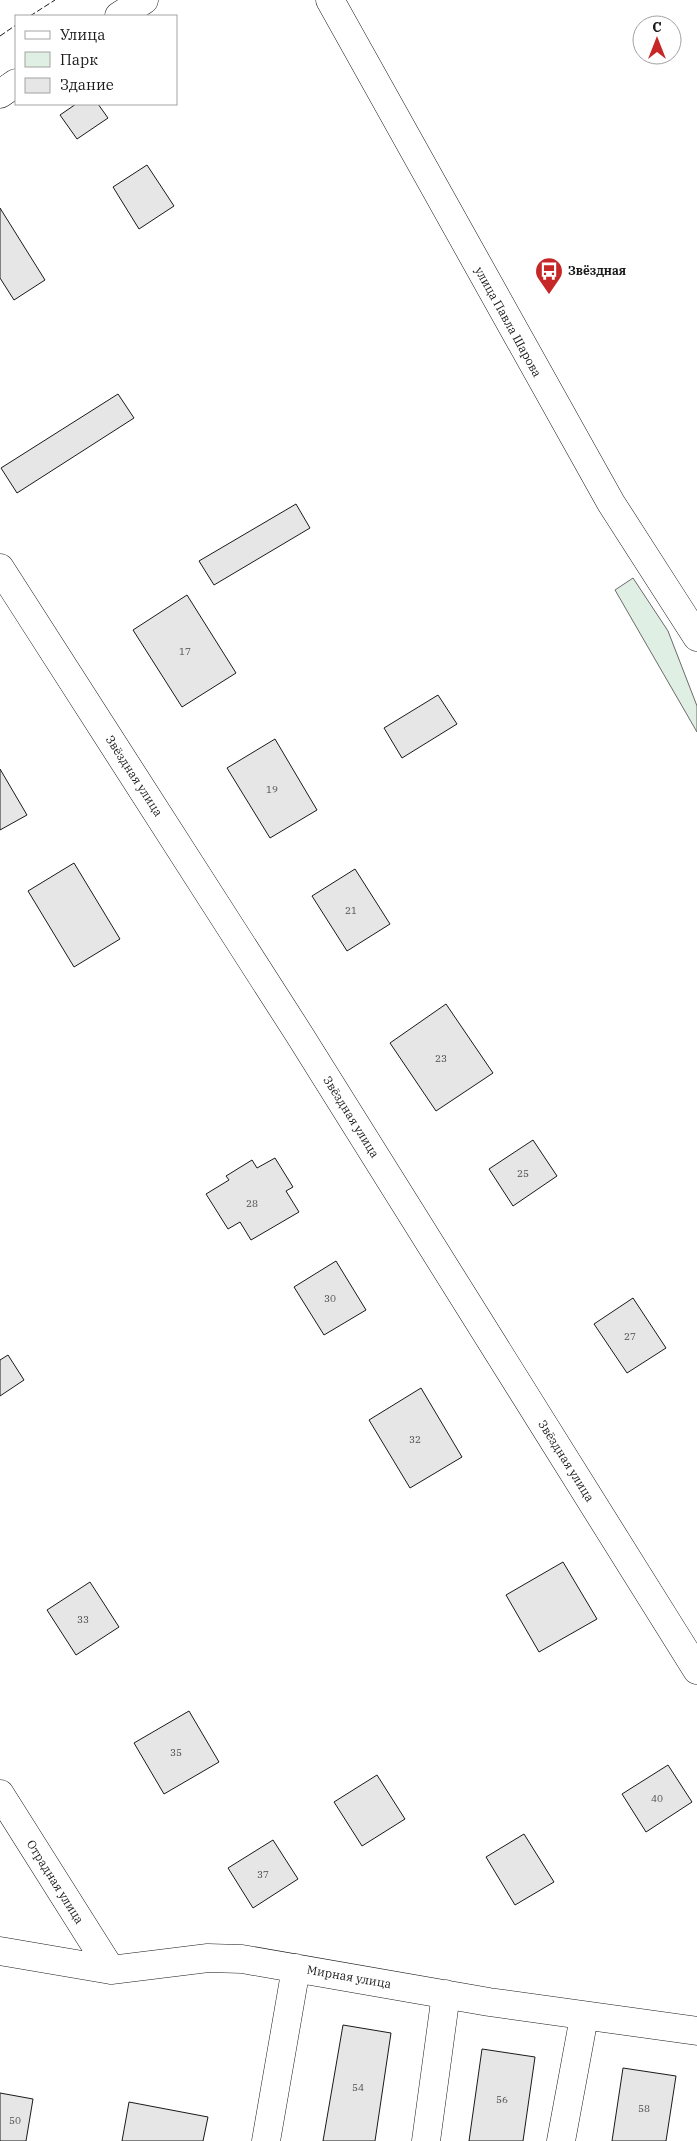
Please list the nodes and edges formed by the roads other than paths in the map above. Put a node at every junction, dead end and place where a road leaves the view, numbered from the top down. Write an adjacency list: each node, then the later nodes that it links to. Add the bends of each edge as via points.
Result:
1 (144, 0): 3 (street)
2 (330, 0): 7 (street, улица Павла Шарова, via 611,503)
3 (121, 15)
4 (15, 85): 5 (street)
5 (0, 94)
6 (0, 568): 8 (street, Звёздная улица, via 300,1034)
7 (697, 637)
8 (697, 1670)
9 (0, 1794): 12 (street, Отрадная улица)
10 (0, 1952): 12 (street, Мирная улица)
11 (296, 1968): 12 (street, Мирная улица, via 242,1959 208,1958); 13 (street, Мирная улица); 16 (street)
12 (111, 1970)
13 (446, 1994): 14 (street, Мирная улица); 17 (street)
14 (584, 2017): 15 (street, Мирная улица); 18 (street)
15 (697, 2031)
16 (266, 2141)
17 (426, 2141)
18 (561, 2141)

